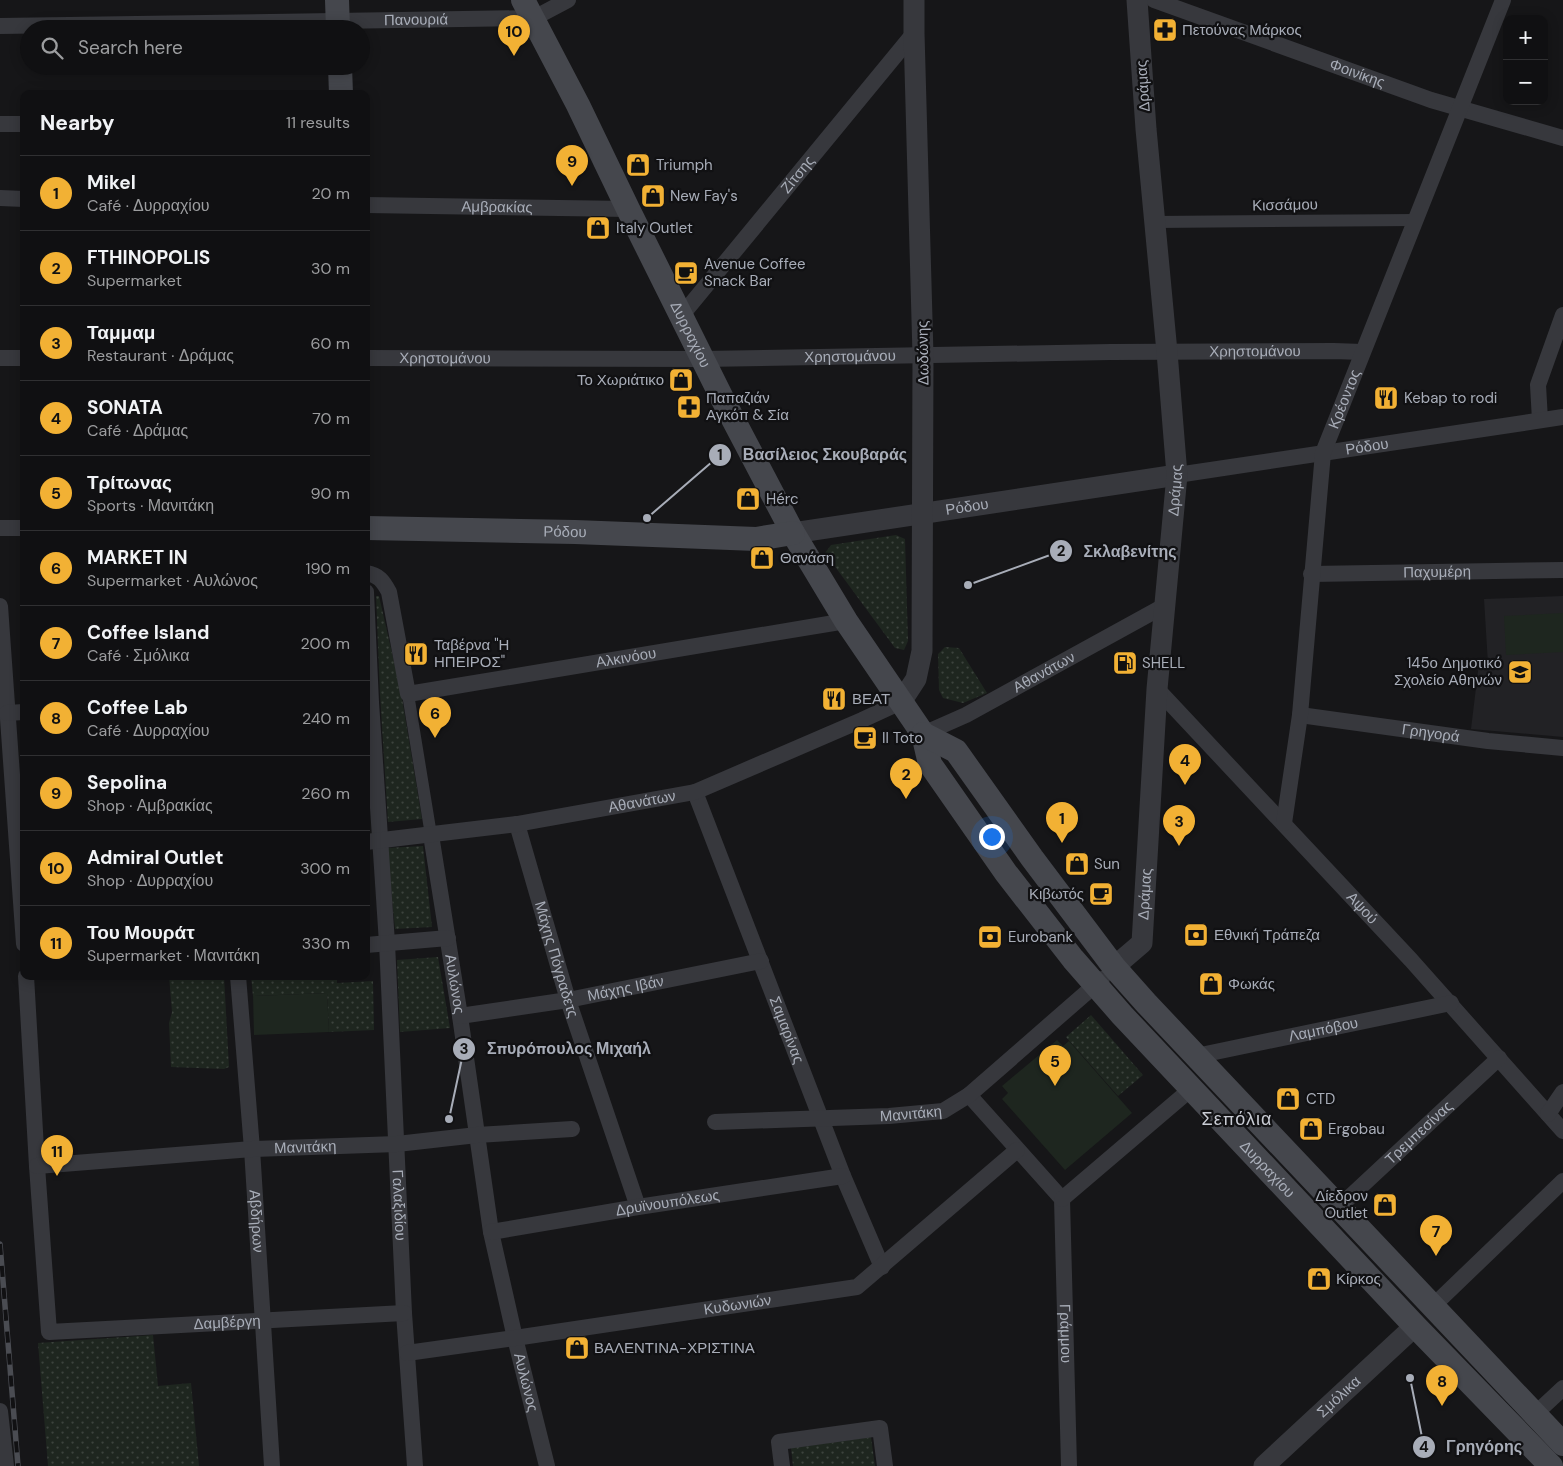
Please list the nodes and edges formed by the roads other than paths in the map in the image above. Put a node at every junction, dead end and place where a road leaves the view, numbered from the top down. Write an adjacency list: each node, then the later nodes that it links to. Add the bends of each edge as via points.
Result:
1 (568, 0): 6 (street)
2 (914, 0): 11 (street, Δωδώνης)
3 (1137, 0): 23 (street, Δράμας)
4 (1154, 0): 14 (street, Φοινίκης, via 1431,100)
5 (1503, 0): 14 (street, Κρέοντος)
6 (528, 9): 7 (street, Πανουριά); 21 (main road, Δυρραχίου)
7 (338, 17): 8 (street, Πανουριά)
8 (225, 20)
9 (20, 25): 10 (street, Πανουριά)
10 (0, 26)
11 (914, 33): 24 (street, Ζίτσης); 28 (street, Δωδώνης)
12 (341, 75): 13 (main road)
13 (342, 90)
14 (1460, 107): 17 (street, Φοινίκης); 22 (street, Κρέοντος)
15 (0, 124): 16 (street)
16 (20, 124)
17 (1563, 138)
18 (0, 198): 19 (street)
19 (20, 199)
20 (370, 205): 21 (street, Αμβρακίας)
21 (628, 209): 24 (main road, Δυρραχίου)
22 (1416, 220): 23 (street, Κισσάμου); 27 (street, Κρέοντος)
23 (1155, 222): 26 (street, Δράμας)
24 (682, 315): 32 (main road, Δυρραχίου)
25 (1563, 315): 34 (street, via 1538,386)
26 (1167, 352): 27 (street, Χρηστομάνου); 28 (street, Χρηστομάνου); 36 (street, Δράμας)
27 (1362, 352): 35 (street, Κρέοντος)
28 (923, 356): 32 (street, Χρηστομάνου); 37 (street, Δωδώνης)
29 (0, 358): 30 (street)
30 (20, 358)
31 (370, 358): 32 (street, Χρηστομάνου)
32 (702, 359): 41 (main road, Δυρραχίου)
33 (1563, 417): 34 (street, Ρόδου)
34 (1540, 420): 35 (street, Ρόδου)
35 (1324, 453): 36 (street, Ρόδου); 44 (street, Κρέοντος)
36 (1177, 475): 37 (street, Ρόδου); 46 (street, Δράμας)
37 (923, 514): 41 (street, Ρόδου); 50 (street, Δωδώνης, via 922,651 916,680)
38 (0, 528): 39 (street)
39 (20, 528)
40 (370, 528): 41 (main road, Ρόδου, via 756,539)
41 (793, 533): 47 (main road, Δυρραχίου)
42 (1563, 570): 44 (street, Παχυμέρη)
43 (370, 574): 49 (street, Αυλώνος, via 383,580 390,592)
44 (1311, 574): 53 (street, Κρέοντος)
45 (0, 606): 52 (street)
46 (1164, 606): 48 (street, Δράμας); 54 (street, Αθανάτων, via 966,715)
47 (846, 621): 49 (street, Αλκινόου); 50 (main road, Δυρραχίου)
48 (1157, 689): 58 (street, Αψού); 67 (street, Δράμας, via 1142,943)
49 (408, 694): 60 (street, Αυλώνος)
50 (901, 702): 54 (main road, Δυρραχίου); 57 (street, Αθανάτων)
51 (20, 712): 52 (street)
52 (7, 713): 62 (street)
53 (1300, 714): 55 (street, Γρηγορά, via 1488,741); 58 (street, Κρέοντος)
54 (923, 734): 67 (main road, Δυρραχίου, via 956,751); 70 (main road, Δυρραχίου, via 930,764 1006,873)
55 (1563, 748)
56 (370, 772): 61 (street)
57 (695, 792): 59 (street, Αθανάτων); 66 (street, Σαμαρίνας)
58 (1284, 823): 72 (street, Αψού)
59 (518, 824): 60 (street, Αθανάτων); 71 (street, Μάχης Πόγραδετς)
60 (431, 835): 61 (street, Αθανάτων); 63 (street, Αυλώνος)
61 (372, 841): 64 (street)
62 (20, 866)
63 (448, 938): 64 (street); 73 (street, Αυλώνος)
64 (387, 943): 65 (street); 85 (street, Γαλαξιδίου)
65 (370, 945)
66 (761, 961): 71 (street, Μάχης Ιβάν); 80 (street, Σαμαρίνας)
67 (1114, 967): 70 (street, Μανιτάκη); 74 (main road, Δυρραχίου)
68 (26, 980): 88 (street)
69 (238, 980): 86 (street, Αβδήρων)
70 (1096, 986): 76 (main road, Δυρραχίου); 78 (street, Μανιτάκη)
71 (568, 1000): 73 (street, Μάχης Ιβάν); 92 (street, Μάχης Πόγραδετς)
72 (1451, 1003): 74 (street, Λαμπόβου); 75 (street, Αψού)
73 (460, 1016): 84 (street, Αυλώνος)
74 (1196, 1056): 93 (main road, Δυρραχίου)
75 (1499, 1058): 79 (street, Αψού); 93 (street, Τρεμπεσίνας)
76 (1191, 1088): 91 (street); 99 (main road, Δυρραχίου)
77 (1563, 1092): 79 (street)
78 (969, 1095): 80 (street, Μανιτάκη, via 943,1110); 87 (street)
79 (1548, 1114): 83 (street, Αψού)
80 (821, 1118): 81 (street, Μανιτάκη); 89 (street, Σαμαρίνας)
81 (716, 1122)
82 (572, 1129): 84 (street, Μανιτάκη)
83 (1563, 1131)
84 (477, 1134): 85 (street, Μανιτάκη); 94 (street, Αυλώνος)
85 (397, 1144): 86 (street, Μανιτάκη); 97 (street, Γαλαξιδίου)
86 (252, 1149): 88 (street, Μανιτάκη); 98 (street, Αβδήρων)
87 (1017, 1150): 91 (street); 95 (street, Κυδωνιών)
88 (37, 1166): 98 (street, Δαμβέργη, via 49,1332)
89 (844, 1176): 92 (street, Δρυϊνουπόλεως); 95 (street, Σαμαρίνας)
90 (1563, 1181): 96 (street)
91 (1062, 1200): 112 (street, Γράμμου)
92 (638, 1208): 94 (street, Δρυϊνουπόλεως)
93 (1339, 1208): 96 (main road, Δυρραχίου)
94 (491, 1232): 100 (street, Αυλώνος)
95 (882, 1267): 100 (street, Κυδωνιών, via 857,1287)
96 (1432, 1307): 104 (main road, Δυρραχίου)
97 (404, 1312): 98 (street, Δαμβέργη); 101 (street, Γαλαξιδίου)
98 (263, 1321): 107 (street, Αβδήρων)
99 (1415, 1326): 113 (street, Σμόλικα); 114 (main road, Δυρραχίου)
100 (515, 1338): 101 (street, Κυδωνιών); 109 (street, Αυλώνος)
101 (407, 1353): 108 (street, Γαλαξιδίου)
102 (1563, 1388): 104 (street)
103 (0, 1411): 106 (street)
104 (1534, 1415): 105 (main road, Δυρραχίου)
105 (1563, 1444)
106 (6, 1466)
107 (272, 1466)
108 (415, 1466)
109 (547, 1466)
110 (782, 1466): 111 (street, via 779,1442 880,1428)
111 (885, 1466)
112 (1068, 1466)
113 (1264, 1466)
114 (1550, 1466)

